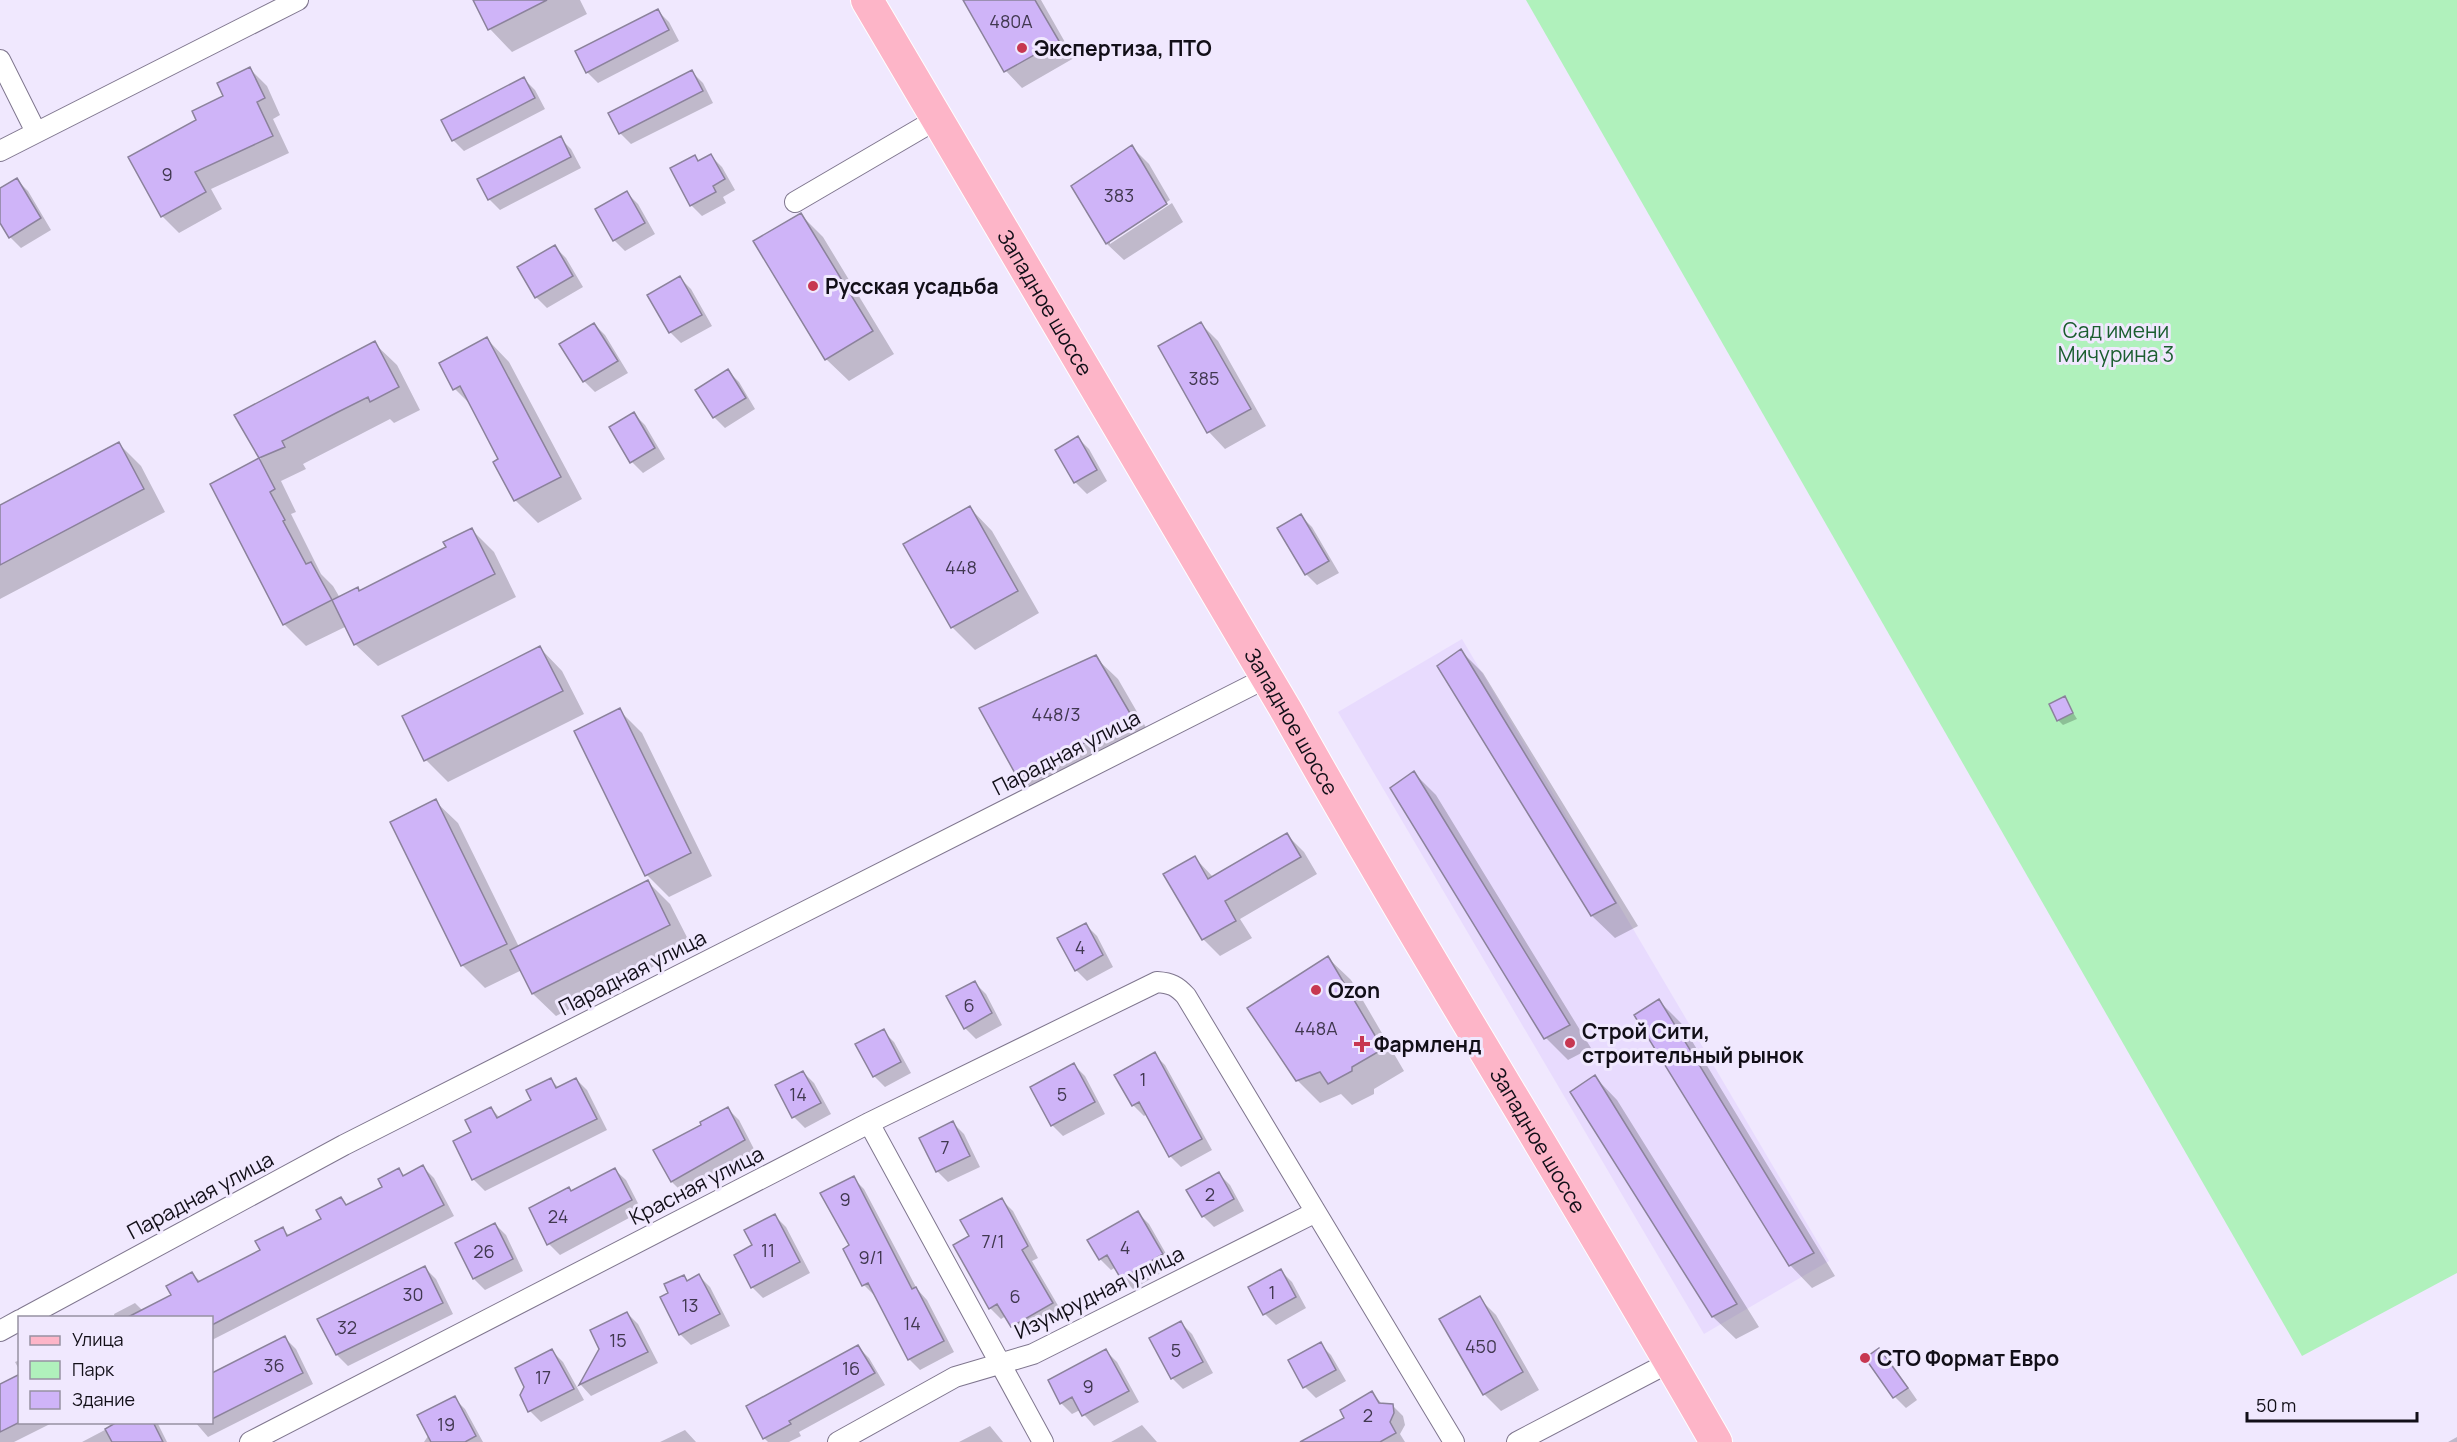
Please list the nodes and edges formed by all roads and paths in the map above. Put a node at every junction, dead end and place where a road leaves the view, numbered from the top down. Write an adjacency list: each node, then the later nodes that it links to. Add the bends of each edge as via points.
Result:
1 (298, 0): 5 (street)
2 (867, 0): 4 (main road, Западное шоссе)
3 (0, 60): 5 (street)
4 (936, 119): 7 (street); 8 (main road, Западное шоссе)
5 (36, 132): 6 (street)
6 (0, 151)
7 (795, 202)
8 (1266, 678): 11 (street, Парадная улица, via 344,1145); 14 (main road, Западное шоссе)
9 (869, 1123): 10 (street, Красная улица, via 1145,987 1169,982 1186,996); 15 (street); 16 (street, Красная улица)
10 (1314, 1213): 15 (street, Изумрудная улица, via 1033,1354); 19 (street)
11 (26, 1316)
12 (18, 1321): 13 (street)
13 (0, 1330)
14 (1670, 1362): 20 (street); 21 (main road, Западное шоссе)
15 (1000, 1363): 17 (street, Изумрудная улица, via 956,1377); 18 (street)
16 (250, 1442)
17 (838, 1442)
18 (1042, 1442)
19 (1454, 1442)
20 (1516, 1442)
21 (1716, 1442)

